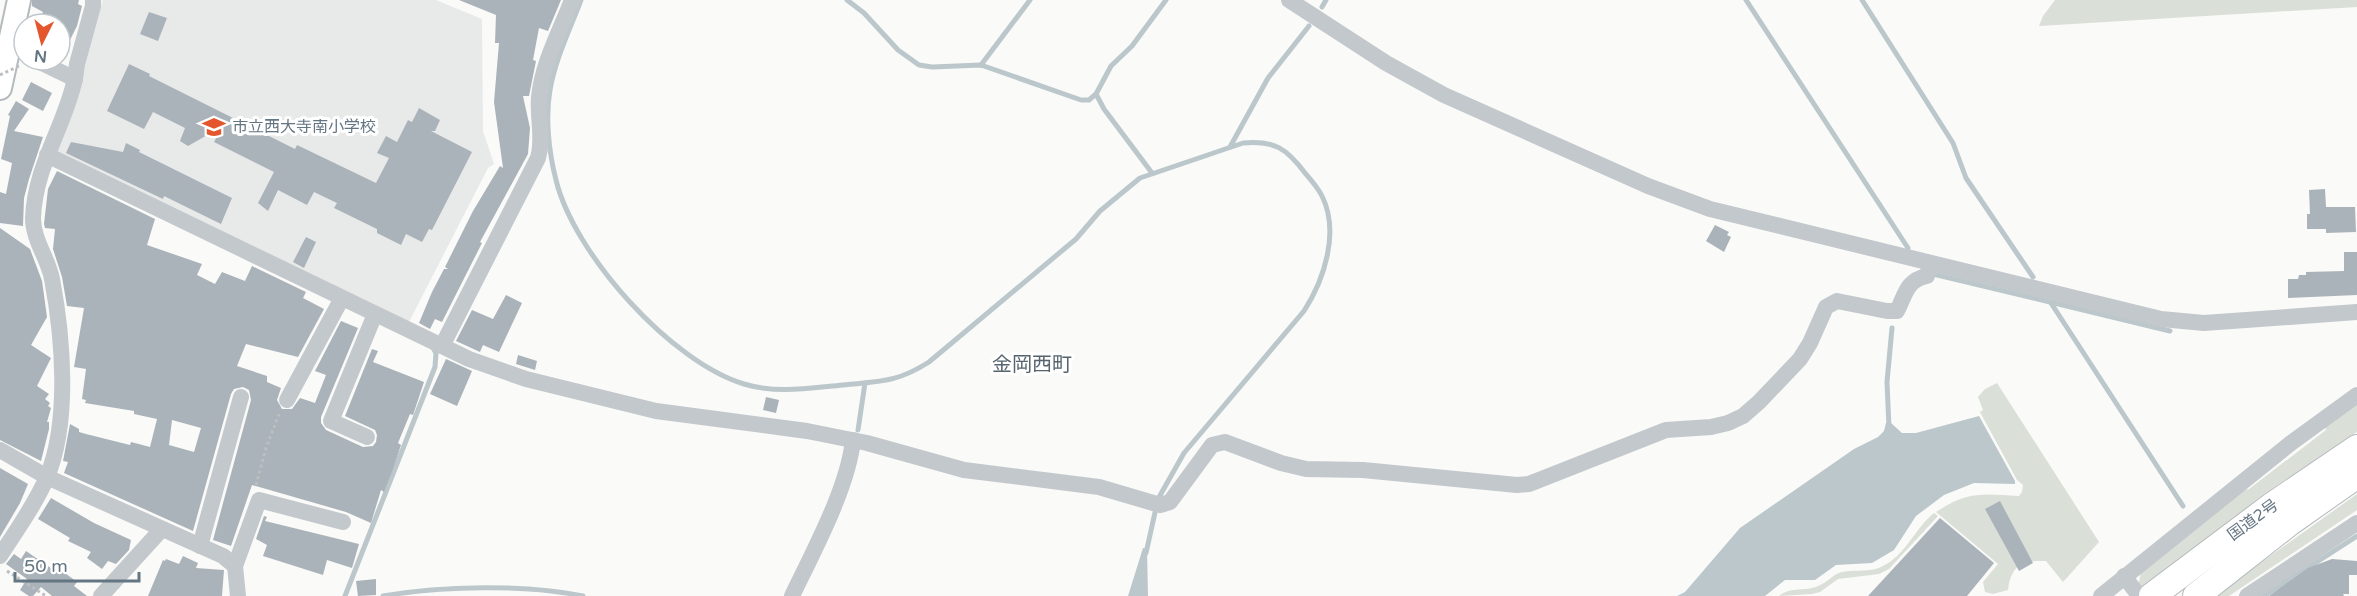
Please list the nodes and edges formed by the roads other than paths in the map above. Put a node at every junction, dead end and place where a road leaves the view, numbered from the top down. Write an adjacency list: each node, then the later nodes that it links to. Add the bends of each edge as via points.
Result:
1 (93, 0): 6 (street)
2 (572, 0): 13 (street, via 543,78 538,158)
3 (1288, 0): 9 (street, via 1444,95 1648,186 1710,209)
4 (12, 66): 7 (main road)
5 (58, 72): 6 (street)
6 (75, 79): 8 (street)
7 (0, 88)
8 (47, 155): 10 (street); 22 (street, via 39,176 33,220 52,276 63,384 59,429)
9 (1929, 269): 11 (street, via 2161,319 2204,323); 18 (street, via 1905,291 1897,311 1831,303 1800,359 1743,416 1711,427 1666,430 1529,484 1306,468 1217,442 1170,502 1156,504 1099,487 964,470)
10 (342, 298): 12 (street); 16 (street)
11 (2357, 312)
12 (373, 318): 13 (street); 17 (street, via 331,421)
13 (442, 346): 18 (street, via 526,379 656,411)
14 (2357, 395): 29 (street)
15 (241, 397): 26 (street)
16 (287, 400)
17 (367, 437)
18 (852, 440): 33 (street, via 851,456 829,517)
19 (2357, 448): 30 (highway, 国道2号)
20 (0, 450): 22 (street)
21 (2357, 475): 35 (highway, 国道2号)
22 (47, 477): 25 (street); 27 (street)
23 (343, 522): 28 (street, via 259,500)
24 (2357, 523): 36 (street)
25 (161, 530): 26 (street); 31 (street)
26 (200, 546): 28 (street)
27 (0, 556)
28 (235, 566): 32 (street)
29 (2124, 576): 30 (street); 34 (street)
30 (2145, 595)
31 (101, 596)
32 (238, 596)
33 (792, 596)
34 (2101, 596)
35 (2196, 596)
36 (2247, 596)

